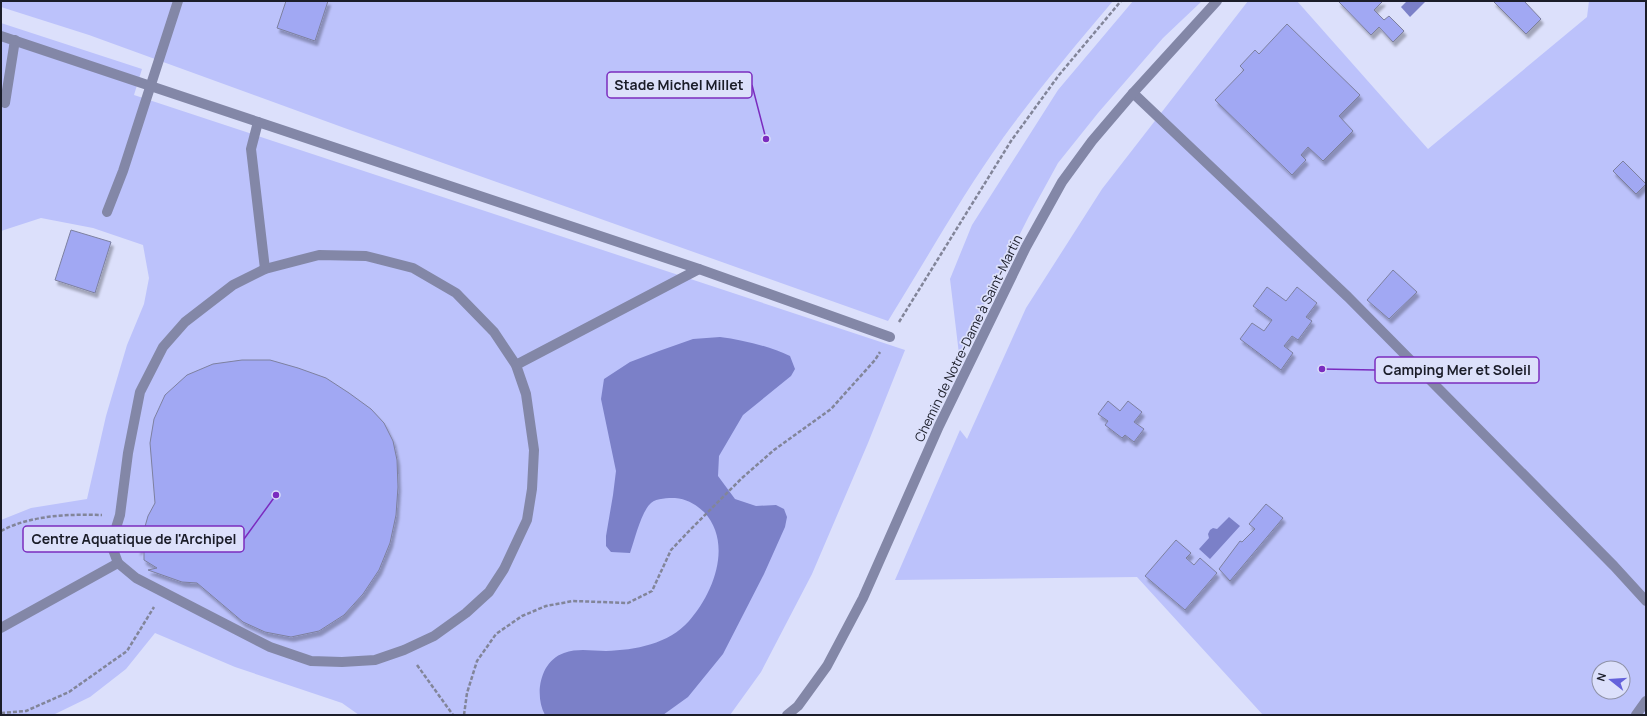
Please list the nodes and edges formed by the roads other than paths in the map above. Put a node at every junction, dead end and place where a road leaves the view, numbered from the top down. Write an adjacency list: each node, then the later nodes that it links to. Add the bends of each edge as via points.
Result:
1 (178, 1): 5 (street)
2 (1217, 1): 6 (street, Chemin de Notre-Dame à Saint-Martin)
3 (1, 36): 4 (street)
4 (15, 40): 5 (street); 7 (street)
5 (150, 86): 8 (street); 9 (street)
6 (1133, 93): 15 (street, via 1348,297); 18 (street, Chemin de Notre-Dame à Saint-Martin, via 1078,159 1048,206 939,426 863,598 827,666 798,706)
7 (5, 103)
8 (258, 122): 10 (street, via 251,149); 11 (street)
9 (107, 212)
10 (265, 269): 13 (street, via 319,255 366,256 413,268 456,293 494,332); 14 (street, via 233,285 185,322 163,347 140,392 128,453 120,515 111,544)
11 (698, 269): 12 (street); 13 (street)
12 (890, 337)
13 (516, 365): 14 (street, via 526,394 534,450 527,520 504,569 489,592 466,613 434,636 375,660 311,661 270,647 163,593 136,578)
14 (118, 563): 16 (street)
15 (1646, 601)
16 (1, 628)
17 (1646, 701): 19 (street)
18 (788, 715)
19 (1636, 715)

